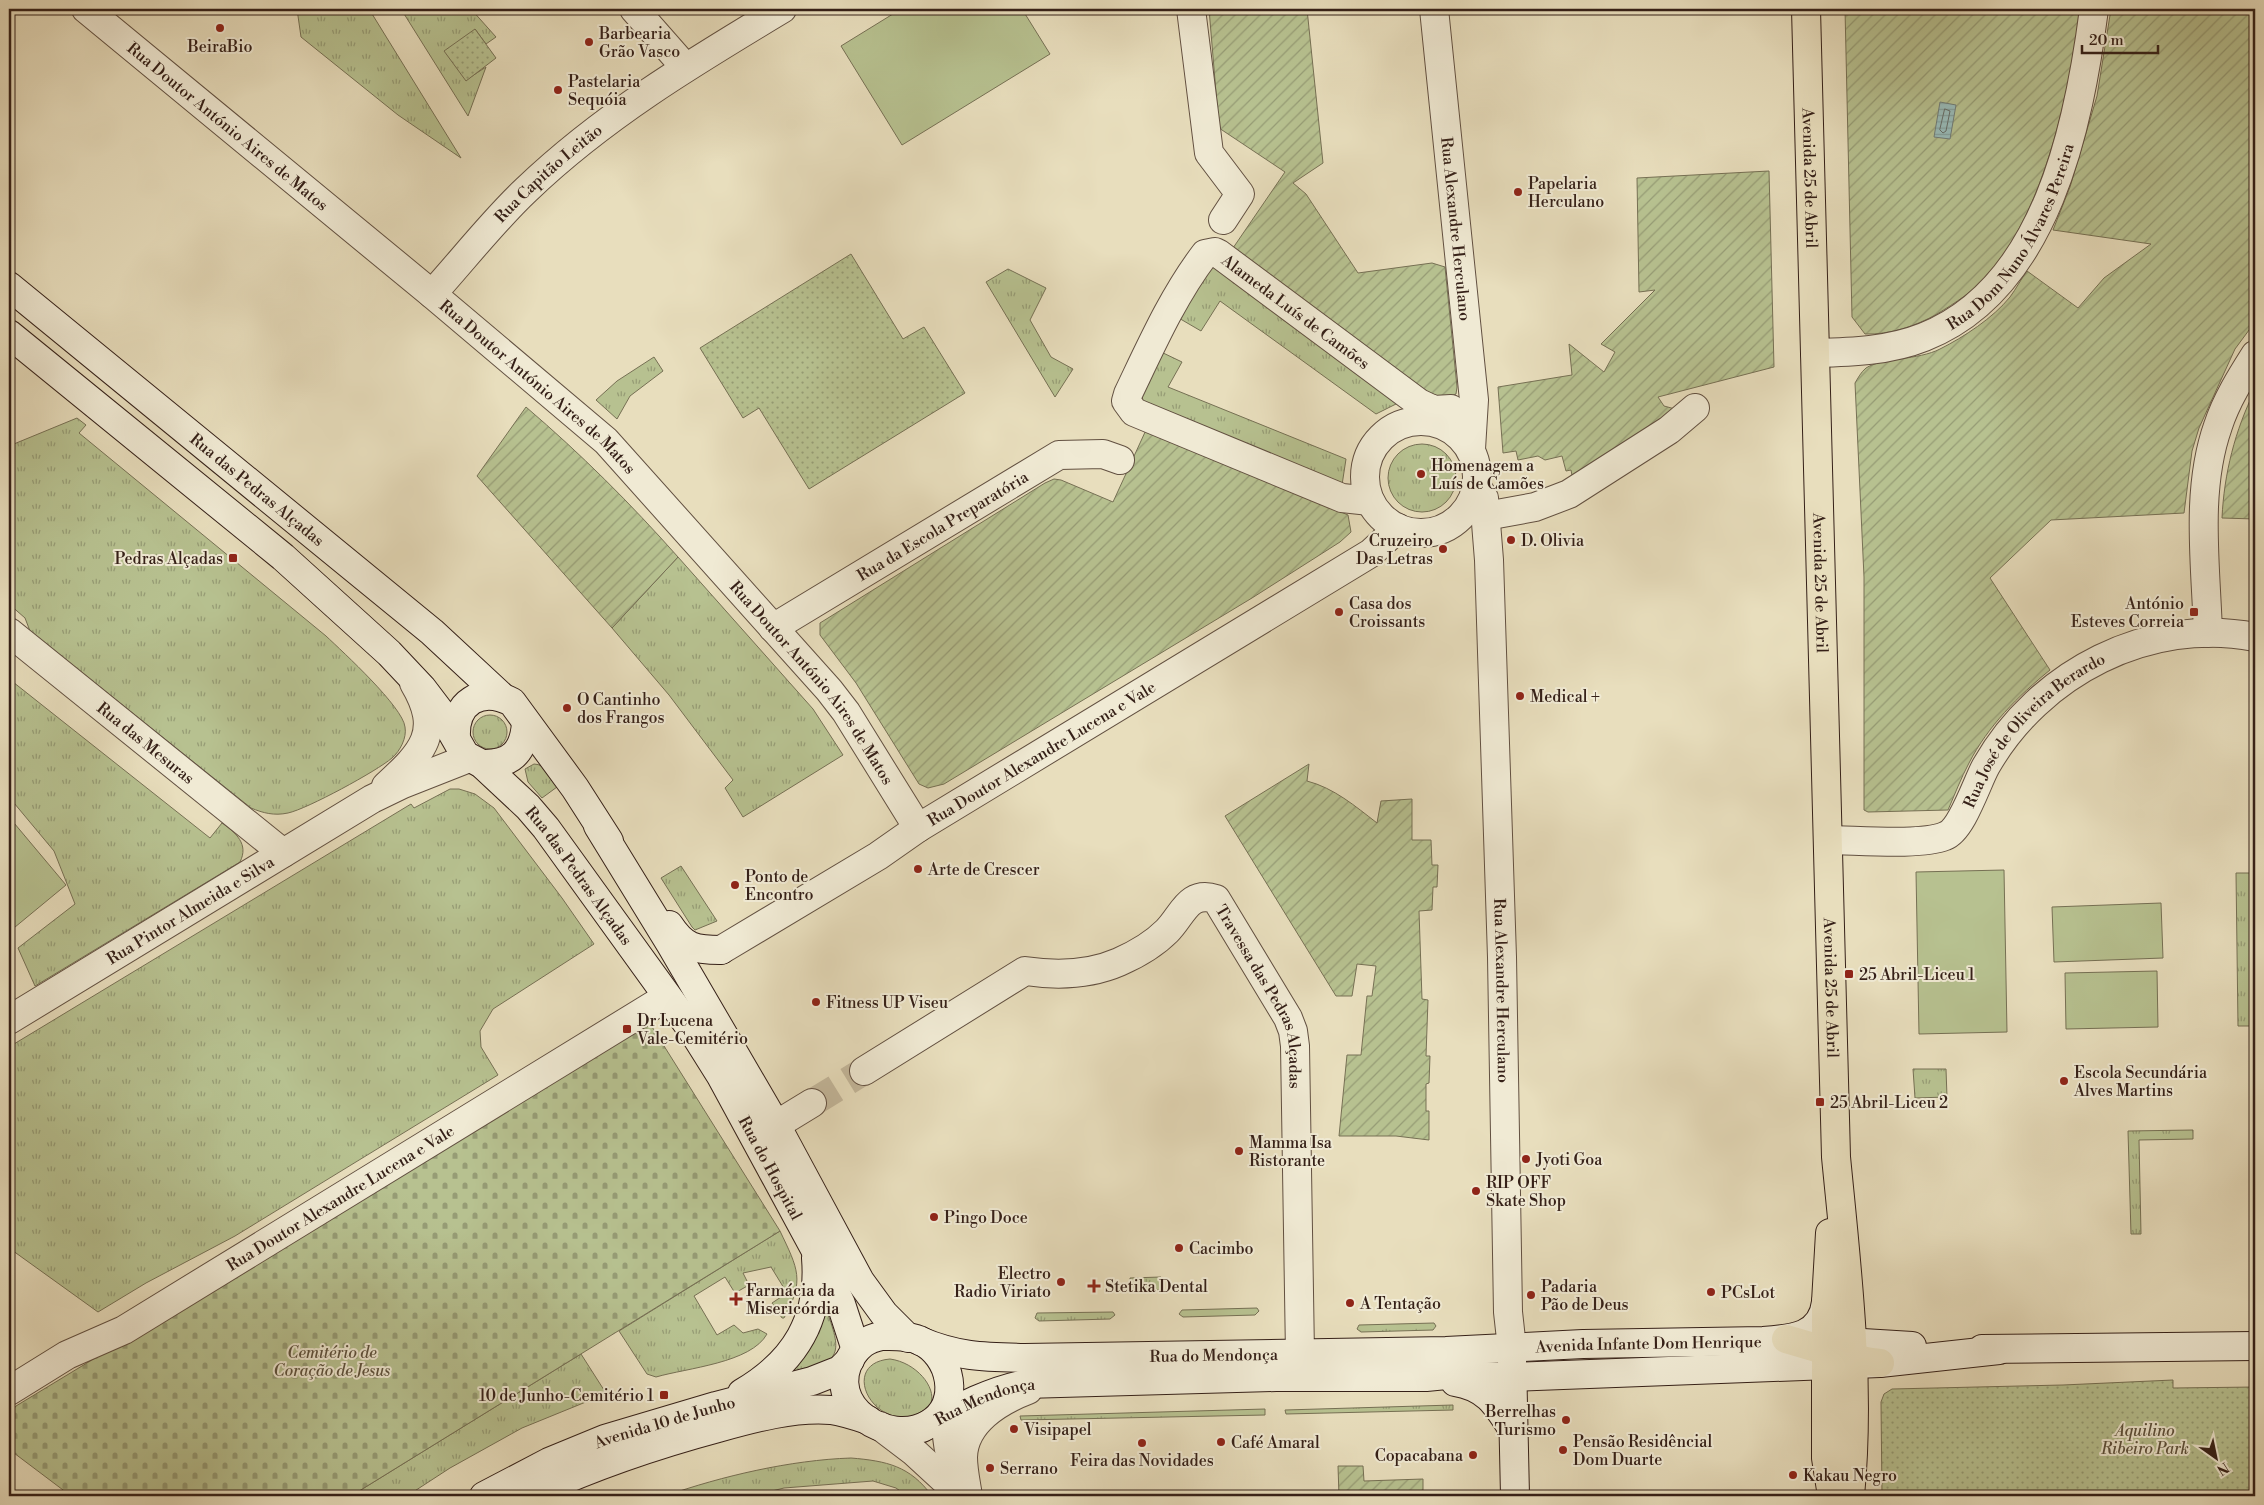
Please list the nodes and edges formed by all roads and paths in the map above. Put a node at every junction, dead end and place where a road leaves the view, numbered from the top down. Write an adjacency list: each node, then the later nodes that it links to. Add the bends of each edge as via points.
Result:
1 (634, 9): 8 (street)
2 (782, 9): 8 (street, Rua Capitão Leitão)
3 (1191, 9): 9 (street, via 1209,153 1240,194)
4 (1434, 9): 15 (street, Rua Alexandre Herculano)
5 (1806, 9): 13 (main road, Avenida 25 de Abril)
6 (2094, 9): 13 (street, Rua Dom Nuno Álvares Pereira, via 2077,106 2060,169 2044,212 2006,277 1986,298 1924,337 1855,352)
7 (88, 10): 11 (street, Rua Doutor António Aires de Matos)
8 (685, 67): 11 (street, Rua Capitão Leitão, via 599,127 525,190)
9 (1223, 220)
10 (9, 286): 29 (street, Rua das Pedras Alçadas, via 425,626)
11 (432, 294): 24 (street, Rua Doutor António Aires de Matos, via 606,441)
12 (9, 334): 28 (street, Rua das Pedras Alçadas, via 284,557)
13 (1815, 353): 36 (main road, Avenida 25 de Abril)
14 (2255, 355): 26 (street, via 2225,409 2210,457 2204,525)
15 (1472, 381): 17 (street, via 1462,401); 18 (street, Rua Alexandre Herculano)
16 (1695, 408): 22 (street, via 1669,430 1569,494 1535,507)
17 (1437, 412): 18 (street); 21 (street, via 1393,428 1382,437 1367,460 1366,488); 21 (street, Alameda Luís de Camões, via 1219,254 1205,254 1194,268 1136,378 1126,401 1128,407 1342,498)
18 (1471, 449): 20 (street, via 1476,461)
19 (1120, 460): 24 (street, Rua da Escola Preparatória, via 1103,454 1059,455)
20 (1477, 487): 22 (street, Rua Alexandre Herculano, via 1484,498); 23 (street, via 1473,501 1454,523 1426,533)
21 (1370, 500): 23 (street, via 1386,521)
22 (1486, 516): 51 (street, Rua Alexandre Herculano, via 1502,957 1508,1312)
23 (1398, 528): 35 (street, Rua Doutor Alexandre Lucena e Vale, via 1371,553)
24 (773, 628): 35 (street, Rua Doutor António Aires de Matos, via 846,712)
25 (9, 632): 37 (street, Rua das Mesuras)
26 (2208, 633): 27 (street, Rua José de Oliveira Berardo); 36 (street, Rua José de Oliveira Berardo, via 2157,639 2125,648 2079,669 2045,693 2013,727 1987,765 1956,827 1946,836 1928,840)
27 (2255, 637)
28 (407, 670): 31 (street, Rua das Pedras Alçadas); 32 (street, Rua Pintor Almeida e Silva, via 423,698 428,726 422,749)
29 (502, 697): 30 (street, Rua das Pedras Alçadas, via 512,702); 31 (street, via 481,696 471,701)
30 (526, 723): 31 (street, via 522,745 515,754 494,764); 34 (street, Rua das Pedras Alçadas)
31 (464, 739): 32 (street, via 422,755); 33 (street, Rua Pintor Almeida e Silva, via 404,784); 39 (street, Rua das Pedras Alçadas, via 546,828)
32 (405, 768): 33 (street, Rua Pintor Almeida e Silva)
33 (372, 799): 37 (street, Rua Pintor Almeida e Silva)
34 (598, 826): 38 (street, Rua das Pedras Alçadas, via 678,939 694,948); 43 (street, Rua do Hospital)
35 (918, 828): 38 (street, Rua Doutor Alexandre Lucena e Vale, via 878,856)
36 (1828, 840): 44 (main road, Avenida 25 de Abril)
37 (283, 853): 40 (street, Rua Pintor Almeida e Silva)
38 (721, 950): 43 (street, Rua do Hospital, via 709,970 707,983 766,1094)
39 (667, 997): 45 (street, Rua do Hospital, via 721,1076); 60 (street, Rua Doutor Alexandre Lucena e Vale, via 124,1330 67,1355)
40 (9, 1020)
41 (864, 1071): 53 (street, Travessa das Pedras Alçadas, via 1026,971 1080,973 1120,962 1167,931 1193,900 1208,896 1216,898 1288,1018 1296,1046)
42 (812, 1103): 43 (street)
43 (772, 1118): 47 (street, Rua do Hospital, via 860,1281 884,1314)
44 (1836, 1157): 46 (main road, Avenida 25 de Abril); 52 (main road, Avenida 25 de Abril)
45 (816, 1251): 55 (street, Rua do Hospital, via 841,1304); 61 (street, via 818,1281 815,1301 810,1320 799,1339 773,1372)
46 (1826, 1302): 48 (street, Avenida Infante Dom Henrique, via 1824,1316 1816,1326); 52 (main road, Avenida 25 de Abril)
47 (914, 1339): 53 (street, Rua do Mendonça, via 941,1350 984,1358); 55 (street, via 899,1336 872,1338); 62 (street, via 938,1356 945,1367 950,1386)
48 (1786, 1339): 49 (street, Avenida Infante Dom Henrique); 52 (street, Avenida Infante Dom Henrique)
49 (1691, 1342): 51 (street, Avenida Infante Dom Henrique); 58 (street, via 1638,1355 1553,1357 1536,1361)
50 (2255, 1346): 54 (street)
51 (1512, 1348): 53 (street, Rua do Mendonça); 58 (street, Rua Alexandre Herculano)
52 (1836, 1352): 54 (street, via 1860,1335); 54 (main road, via 1859,1372); 56 (street, Avenida Infante Dom Henrique, via 1703,1360 1640,1372); 70 (main road, Avenida 25 de Abril, via 1826,1396 1826,1458); 71 (main road, Avenida 25 de Abril, via 1854,1458)
53 (1300, 1354)
54 (1881, 1354)
55 (853, 1355): 61 (street, Avenida 10 de Junho, via 840,1370 830,1375); 63 (street, via 846,1368 844,1388 848,1401 857,1413)
56 (1564, 1375): 58 (street, Avenida Infante Dom Henrique); 64 (street, via 1539,1392)
57 (1426, 1377): 58 (street, Rua do Mendonça); 59 (street, Rua do Mendonça); 64 (street, Rua do Mendonça, via 1478,1388 1499,1409)
58 (1512, 1378): 64 (street, Rua Alexandre Herculano)
59 (1049, 1383): 62 (street, Rua Mendonça, via 1004,1388); 68 (street, Rua do Mendonça, via 1016,1394 978,1421 967,1440 963,1456)
60 (9, 1391)
61 (716, 1406): 65 (street, Avenida 10 de Junho, via 605,1439 549,1462)
62 (939, 1414): 63 (street, via 908,1431); 68 (street, via 951,1461 960,1487)
63 (874, 1423): 66 (street, Avenida 10 de Junho, via 830,1410 800,1411 754,1419 612,1459); 67 (street, via 913,1451)
64 (1513, 1430): 69 (street, Rua Alexandre Herculano)
65 (484, 1496)
66 (528, 1496)
67 (962, 1496)
68 (967, 1496)
69 (1515, 1496)
70 (1832, 1496)
71 (1850, 1496)

